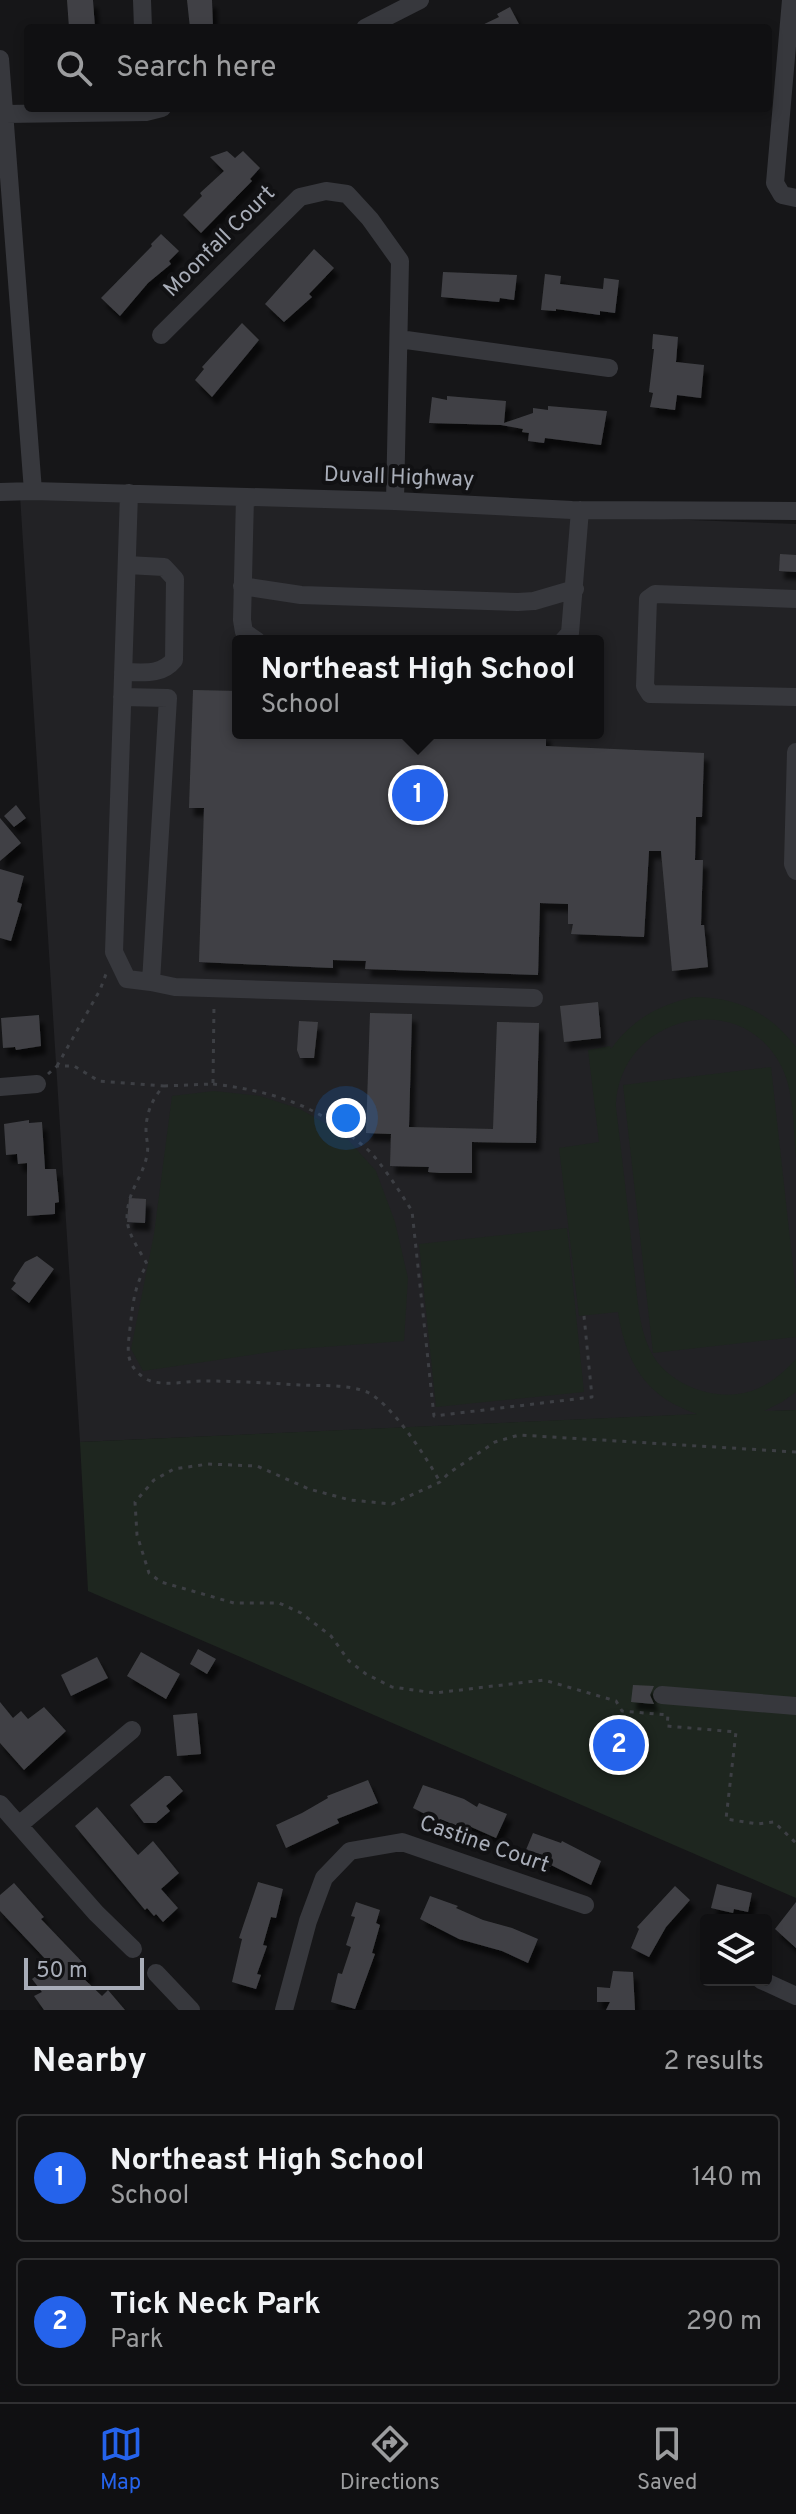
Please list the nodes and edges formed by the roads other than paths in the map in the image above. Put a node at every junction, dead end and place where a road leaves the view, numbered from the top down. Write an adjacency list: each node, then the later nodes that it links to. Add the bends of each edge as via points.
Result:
1 (142, 0): 4 (street)
2 (420, 0): 5 (street)
3 (791, 0): 9 (street, via 775,183 782,195)
4 (143, 24)
5 (373, 24)
6 (0, 59): 8 (street)
7 (77, 112): 8 (street)
8 (3, 115): 13 (street)
9 (796, 198)
10 (161, 335): 11 (street, Moonfall Court, via 300,197 326,191 347,194 400,261)
11 (399, 339): 12 (street); 17 (street, Moonfall Court)
12 (609, 368)
13 (33, 491): 14 (street, Duvall Highway); 15 (street, Duvall Highway)
14 (0, 492)
15 (129, 493): 16 (street, Duvall Highway); 20 (street)
16 (245, 497): 17 (street, Duvall Highway); 21 (street)
17 (395, 501): 18 (street, Duvall Highway)
18 (580, 510): 19 (street, Duvall Highway); 22 (street)
19 (796, 511)
20 (127, 565): 26 (street); 26 (street, via 164,567 175,579 174,660 153,673)
21 (242, 586): 22 (street, via 301,595 518,602); 24 (street)
22 (575, 589): 25 (street)
23 (796, 599): 28 (street, via 655,594 648,599 645,686 650,694)
24 (248, 635)
25 (568, 635)
26 (123, 672): 27 (street)
27 (122, 697): 31 (street, via 114,952 127,979); 31 (street, via 168,698)
28 (796, 697)
29 (796, 752): 30 (street)
30 (796, 871)
31 (151, 982): 32 (street)
32 (534, 998)
33 (37, 1084): 34 (street)
34 (0, 1087)
35 (662, 1695): 36 (street)
36 (796, 1706)
37 (132, 1730): 39 (street)
38 (0, 1804): 39 (street)
39 (19, 1825): 41 (street)
40 (585, 1905): 46 (street, Castine Court, via 402,1842 350,1851 324,1878)
41 (133, 1949)
42 (156, 1973): 45 (street)
43 (772, 1985): 44 (street)
44 (796, 1996)
45 (191, 2010)
46 (284, 2010)

